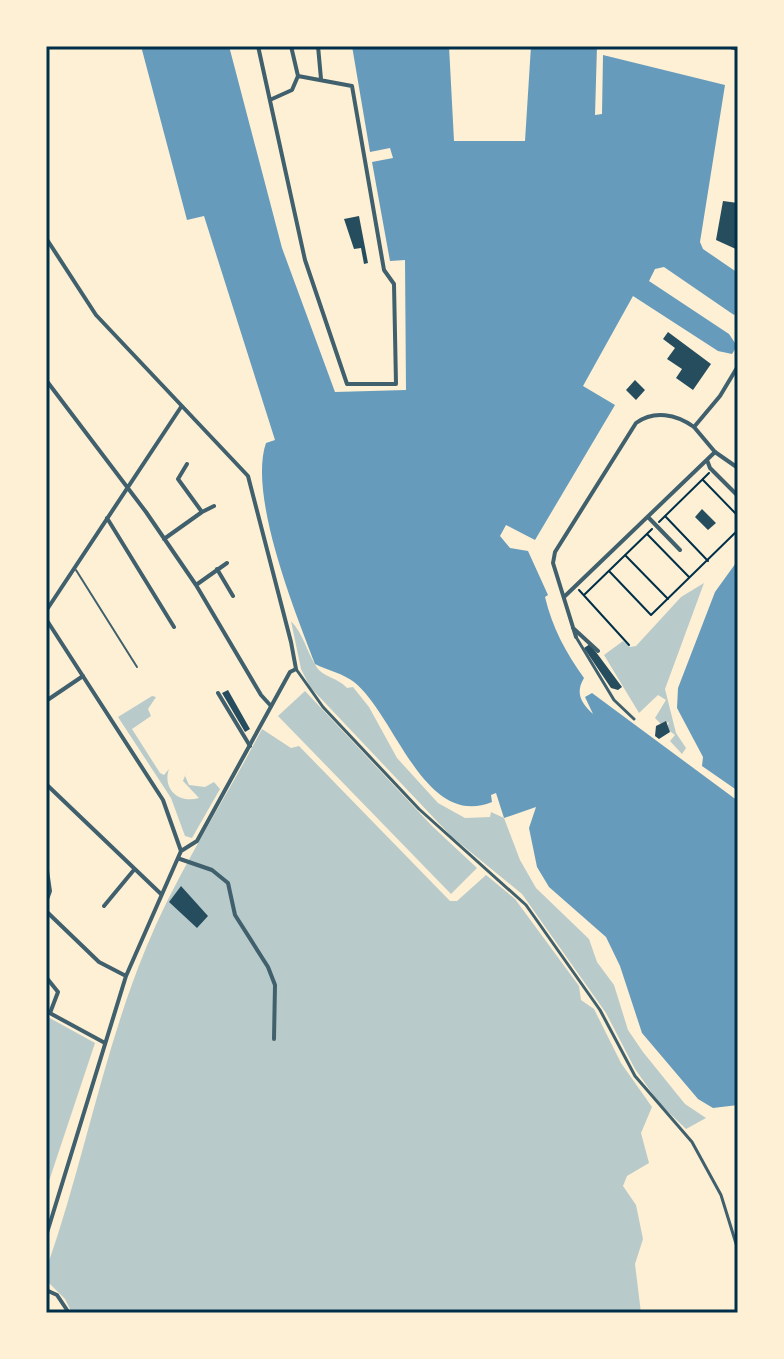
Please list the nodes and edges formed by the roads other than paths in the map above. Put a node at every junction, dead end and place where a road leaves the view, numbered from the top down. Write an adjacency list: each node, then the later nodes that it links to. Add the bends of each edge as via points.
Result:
1 (258, 46): 8 (street)
2 (291, 46): 6 (street)
3 (318, 46): 7 (street)
4 (727, 46): 5 (street)
5 (738, 49)
6 (298, 76): 7 (street); 8 (street, via 292,90)
7 (321, 79): 8 (street, via 352,86 384,270 394,284 396,384 347,384 305,260)
8 (272, 99)
9 (46, 238): 12 (street, via 96,315)
10 (738, 366): 13 (street)
11 (46, 380): 18 (street)
12 (181, 407): 18 (street); 39 (street, via 250,483)
13 (694, 427): 14 (street); 31 (street, via 662,415 643,418 633,427 555,552 553,563)
14 (715, 452): 15 (street); 17 (street)
15 (707, 460): 19 (street); 22 (street)
16 (187, 464): 21 (street, via 178,479)
17 (738, 468)
18 (128, 486): 23 (street); 24 (street)
19 (738, 496)
20 (214, 506): 21 (street)
21 (202, 512): 24 (street)
22 (648, 517): 25 (street); 31 (street)
23 (107, 518): 27 (street); 34 (street)
24 (164, 539): 29 (street)
25 (680, 550)
26 (227, 563): 28 (street)
27 (75, 567): 32 (street); 38 (lane)
28 (217, 569): 29 (street); 30 (street)
29 (196, 585): 44 (street)
30 (233, 596)
31 (564, 597): 35 (street)
32 (46, 611)
33 (46, 619): 40 (street)
34 (174, 627)
35 (573, 628): 36 (street); 37 (street)
36 (576, 637): 45 (street, via 614,700)
37 (598, 651)
38 (137, 667)
39 (296, 669): 44 (street); 62 (street, via 323,707 428,818 519,896 600,1010 635,1076 692,1142 721,1195)
40 (83, 676): 43 (street); 48 (street, via 163,800)
41 (46, 691): 43 (street)
42 (218, 693): 46 (street)
43 (46, 700)
44 (272, 706): 46 (street)
45 (634, 719)
46 (250, 746): 48 (street, via 197,841)
47 (46, 784): 51 (street)
48 (181, 851): 49 (street)
49 (180, 859): 52 (street); 59 (street, via 212,870 228,883 235,915 275,985)
50 (46, 864): 53 (street)
51 (133, 871): 52 (street); 54 (street)
52 (161, 894): 56 (street)
53 (46, 902)
54 (104, 906)
55 (46, 911): 56 (street, via 94,958)
56 (126, 976): 60 (street)
57 (46, 977): 58 (street, via 58,992)
58 (48, 1012): 60 (street)
59 (274, 1039)
60 (105, 1043): 61 (street)
61 (46, 1236)
62 (738, 1250)
63 (46, 1290): 64 (street, via 57,1295)
64 (69, 1313)

